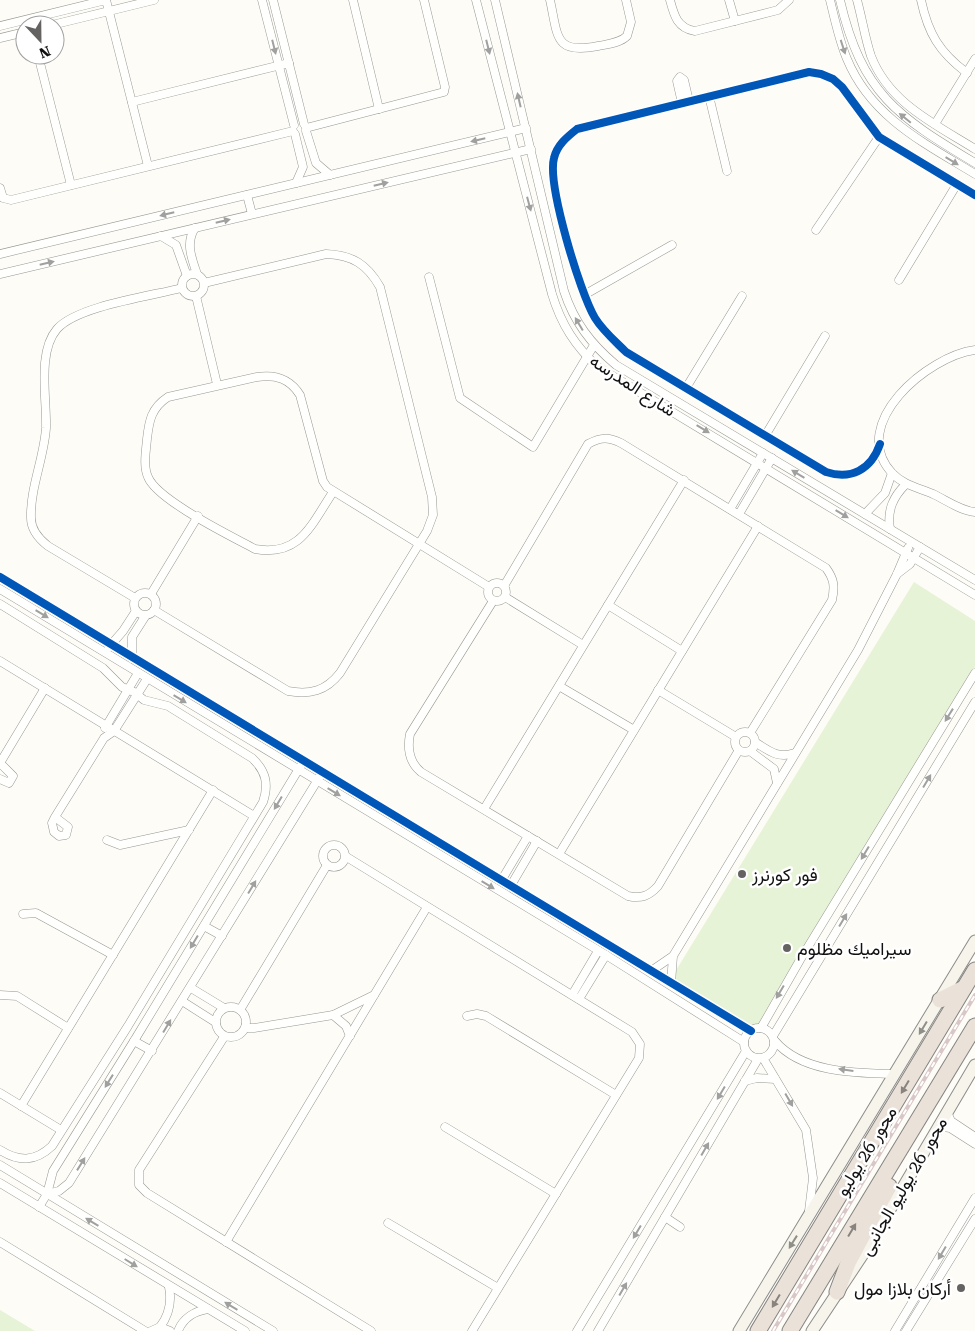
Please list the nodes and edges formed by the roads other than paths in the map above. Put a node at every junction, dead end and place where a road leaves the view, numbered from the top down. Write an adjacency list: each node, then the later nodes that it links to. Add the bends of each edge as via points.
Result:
1 (106, 0): 18 (street); 19 (street)
2 (154, 0): 18 (street)
3 (262, 0): 31 (street, one-way to 31)
4 (273, 0): 29 (street)
5 (353, 0): 35 (street)
6 (424, 0): 35 (street, via 445,90)
7 (476, 0): 40 (street, شارع المدرسه, one-way to 40)
8 (495, 0): 38 (street, شارع المدرسه, one-way to 8)
9 (550, 0): 25 (street, via 560,40 569,48 580,50 620,42)
10 (626, 0): 25 (street, via 631,22)
11 (670, 0): 20 (street, via 676,20 690,30)
12 (729, 0): 20 (street)
13 (789, 0): 20 (street, via 778,10)
14 (830, 0): 50 (street, one-way to 50, via 846,58 868,96 898,126)
15 (840, 0): 47 (street, one-way to 15, via 908,121 880,93 854,48)
16 (857, 0): 36 (street, via 871,55 884,81 903,102)
17 (921, 0): 32 (street, via 926,24 936,42)
18 (108, 11): 21 (street); 34 (street)
19 (54, 15)
20 (735, 21)
21 (65, 22)
22 (15, 24): 23 (street)
23 (0, 26)
24 (15, 34): 26 (street)
25 (627, 36): 27 (street)
26 (0, 38)
27 (635, 41)
28 (975, 59): 32 (street)
29 (289, 63): 31 (street); 37 (street)
30 (41, 65): 54 (street)
31 (279, 65): 34 (street); 39 (street)
32 (966, 72): 36 (street)
33 (709, 96): 41 (street, via 797,74 821,74 842,87); 49 (street); 75 (street, via 578,129 559,146 552,169 553,181)
34 (132, 102): 48 (street)
35 (380, 109): 37 (street)
36 (935, 124): 43 (street)
37 (305, 127): 39 (street, via 300,122); 39 (street, via 302,135); 45 (street)
38 (526, 128): 40 (street); 42 (street, شارع المدرسه)
39 (294, 130): 46 (street); 48 (street)
40 (509, 133): 44 (street, شارع المدرسه); 51 (street, one-way to 51)
41 (879, 137): 53 (street); 60 (street)
42 (531, 149): 44 (street); 62 (street, شارع المدرسه)
43 (975, 149)
44 (515, 152): 58 (street, one-way to 44); 64 (street, شارع المدرسه, one-way to 64)
45 (314, 159): 46 (street); 51 (street)
46 (302, 162): 52 (street, via 302,173)
47 (975, 163)
48 (148, 166): 54 (street)
49 (727, 171)
50 (975, 174)
51 (330, 175): 52 (street)
52 (296, 183): 57 (street)
53 (957, 184): 56 (street); 72 (street)
54 (71, 185): 55 (street, via 8,200 3,198)
55 (0, 188)
56 (975, 194)
57 (247, 195): 58 (street); 67 (street, one-way to 67)
58 (252, 214): 59 (street, one-way to 58)
59 (194, 228): 61 (street); 65 (street)
60 (816, 230)
61 (161, 236): 66 (street, via 172,241); 68 (street, one-way to 61)
62 (553, 243): 64 (street); 79 (street, شارع المدرسه, one-way to 62, via 568,303)
63 (672, 245): 75 (street)
64 (540, 246): 81 (street, شارع المدرسه, via 559,315)
65 (190, 248): 66 (street); 69 (street)
66 (179, 251): 70 (street)
67 (0, 254)
68 (0, 274)
69 (197, 274): 70 (street); 73 (street)
70 (187, 276): 74 (street, via 182,281)
71 (429, 277): 81 (street, via 460,398 533,447)
72 (899, 280)
73 (204, 283): 76 (street, via 203,290); 102 (street, via 326,254 353,258 373,275 380,287 434,506 431,523)
74 (182, 288): 76 (street, via 187,295); 114 (street, via 73,316 56,329 47,349 46,429 30,520 39,539 48,546)
75 (584, 295): 83 (street, via 609,336 626,352)
76 (196, 296): 82 (street)
77 (742, 296): 83 (street)
78 (825, 336): 84 (street)
79 (594, 345): 81 (street); 86 (street, شارع المدرسه, via 616,365)
80 (975, 350): 85 (street, via 934,365 908,385 887,414)
81 (587, 356): 88 (street, شارع المدرسه, one-way to 88, via 598,367)
82 (217, 384): 93 (street, via 267,375 290,383 300,395 323,481); 98 (street, via 168,397 149,419 147,476 157,491)
83 (686, 388): 84 (street)
84 (765, 436): 85 (street, via 826,472 837,475 848,475 869,465)
85 (880, 444): 90 (street)
86 (764, 453): 87 (street, شارع المدرسه); 88 (street)
87 (772, 458): 89 (street); 97 (street, شارع المدرسه, one-way to 87)
88 (758, 462): 89 (street, شارع المدرسه); 94 (street)
89 (766, 468): 96 (street); 104 (street, شارع المدرسه, one-way to 104)
90 (892, 473): 92 (street); 97 (street, via 880,501)
91 (684, 480): 94 (street); 109 (street, via 610,438 588,444); 118 (street)
92 (906, 484): 95 (street); 100 (street, via 890,509)
93 (333, 492): 98 (street, via 304,536 281,550 254,548); 102 (street)
94 (730, 509): 96 (street)
95 (975, 512)
96 (739, 514): 99 (street)
97 (865, 514): 100 (street, شارع المدرسه)
98 (198, 516): 112 (street)
99 (758, 526): 126 (street); 145 (street, via 826,568 833,577 835,588 832,600)
100 (890, 529): 101 (street, شارع المدرسه)
101 (911, 542): 103 (street, شارع المدرسه); 104 (street)
102 (419, 544): 110 (street); 119 (street, via 340,673 317,691 300,694 288,691)
103 (920, 547): 105 (street); 108 (street, شارع المدرسه)
104 (905, 552): 105 (street, شارع المدرسه); 106 (street)
105 (914, 558): 106 (street); 113 (street, شارع المدرسه)
106 (897, 574): 151 (street, via 858,650)
107 (0, 577): 124 (street)
108 (975, 580)
109 (504, 586): 110 (street, via 498,583); 115 (street)
110 (489, 587): 116 (street, via 488,595)
111 (0, 589): 127 (street, one-way to 127)
112 (151, 594): 114 (street, via 142,592); 119 (street, via 156,602)
113 (975, 595)
114 (135, 598): 120 (street)
115 (505, 598): 116 (street); 125 (street)
116 (493, 601): 162 (street, via 408,742 415,767)
117 (0, 604): 136 (street, via 103,668)
118 (608, 604): 125 (street); 126 (street)
119 (154, 610): 121 (street)
120 (136, 611): 121 (street); 122 (street)
121 (146, 615): 123 (street)
122 (123, 631): 123 (street); 124 (street)
123 (132, 637): 128 (street)
124 (111, 645): 127 (street); 128 (street)
125 (583, 645): 134 (street)
126 (682, 651): 137 (street)
127 (108, 655): 130 (street)
128 (132, 658): 130 (street, via 130,664); 153 (street)
129 (0, 661): 135 (street)
130 (124, 665): 131 (street)
131 (138, 673): 133 (street); 136 (street)
132 (975, 673): 209 (street, one-way to 209)
133 (147, 679): 138 (street); 156 (street, one-way to 156)
134 (559, 686): 143 (street); 162 (street)
135 (45, 688): 142 (street); 154 (street)
136 (127, 690): 138 (street); 139 (street)
137 (658, 690): 143 (street); 146 (street)
138 (137, 695): 141 (street); 163 (street, via 168,706 260,765 266,792)
139 (121, 700): 141 (street); 142 (street)
140 (975, 702): 213 (street, one-way to 140)
141 (130, 706): 144 (street)
142 (105, 725): 144 (street); 147 (street)
143 (634, 730): 169 (street)
144 (114, 731): 147 (street); 161 (street)
145 (750, 733): 146 (street, via 744,731); 148 (street)
146 (736, 737): 149 (street, via 735,744)
147 (104, 738): 164 (street)
148 (755, 742): 150 (street); 152 (street)
149 (739, 750): 150 (street); 169 (street, via 652,892 636,898 628,896)
150 (750, 751): 155 (street)
151 (795, 753): 152 (street); 160 (street)
152 (775, 754): 155 (street)
153 (304, 762): 156 (street); 157 (street)
154 (0, 763): 158 (street, via 13,776 9,783)
155 (769, 763): 160 (street)
156 (298, 771): 159 (street); 180 (street, one-way to 180)
157 (322, 773): 159 (street); 172 (street)
158 (0, 779)
159 (316, 782): 173 (street, one-way to 173); 181 (street, one-way to 159)
160 (777, 783): 186 (street)
161 (213, 790): 163 (street); 165 (street)
162 (484, 809): 166 (street)
163 (254, 816): 230 (street, via 128,1026)
164 (55, 817)
165 (189, 830): 167 (street, via 120,845); 184 (street)
166 (528, 836): 168 (street); 174 (street)
167 (107, 840)
168 (537, 841): 169 (street); 175 (street)
169 (558, 854)
170 (346, 856): 171 (street, via 338,867); 171 (street, via 338,845 327,847 323,856); 177 (street)
171 (327, 865): 200 (street)
172 (477, 867): 173 (street); 174 (street)
173 (472, 875): 179 (street, one-way to 179)
174 (502, 881): 175 (street)
175 (510, 887): 176 (street)
176 (543, 906): 179 (street); 188 (street)
177 (427, 907): 193 (street); 195 (street)
178 (23, 914): 184 (street, via 36,913)
179 (539, 915): 183 (street)
180 (204, 926): 181 (street); 214 (street, one-way to 214)
181 (222, 936): 190 (street)
182 (975, 941): 196 (main road)
183 (598, 951): 185 (street); 195 (street)
184 (113, 955): 206 (street)
185 (606, 955): 195 (street); 208 (street)
186 (672, 956): 188 (street); 189 (street)
187 (975, 970): 191 (highway, محور 26 يوليو)
188 (651, 971): 189 (street)
189 (671, 983): 203 (street)
190 (191, 988): 192 (street); 197 (street)
191 (964, 988): 196 (highway); 265 (highway, محور 26 يوليو, one-way to 265)
192 (199, 993): 198 (street); 199 (street)
193 (376, 994): 201 (street); 212 (street)
194 (0, 995): 206 (street, via 17,996)
195 (575, 997): 224 (street, via 632,1032 640,1044 639,1058)
196 (940, 1000): 220 (main road, one-way to 220)
197 (182, 1001): 198 (street); 217 (street, one-way to 197)
198 (191, 1006): 204 (street)
199 (224, 1008): 200 (street); 204 (street)
200 (240, 1010): 207 (street, via 246,1020)
201 (333, 1014): 207 (street); 212 (street, via 346,1026)
202 (467, 1016): 224 (street, via 486,1016)
203 (728, 1017): 208 (street); 210 (street)
204 (215, 1022): 211 (street, via 219,1033)
205 (975, 1026): 227 (highway, محور 26 يوليو)
206 (68, 1028): 225 (street)
207 (245, 1028): 211 (street, via 234,1038)
208 (721, 1028): 215 (street)
209 (761, 1028): 210 (street); 213 (street)
210 (751, 1031): 215 (street)
211 (224, 1036): 247 (street, via 138,1178 144,1191)
212 (350, 1036): 247 (street)
213 (774, 1039): 218 (street, via 772,1052); 220 (street, one-way to 213, via 850,1071 800,1060 788,1055)
214 (134, 1041): 217 (street); 236 (street, one-way to 236, via 52,1171)
215 (744, 1042): 216 (street)
216 (746, 1051): 218 (street); 262 (street, one-way to 262)
217 (152, 1052): 236 (street, one-way to 217, via 59,1191 69,1183)
218 (761, 1058): 221 (street); 222 (street)
219 (975, 1065): 226 (main road, محور 26 يوليو الجانبى)
220 (895, 1074): 242 (main road)
221 (775, 1079): 222 (street); 242 (street, one-way to 242, via 806,1130 813,1178)
222 (745, 1080): 241 (street, one-way to 222)
223 (0, 1093): 225 (street)
224 (616, 1095): 237 (street)
225 (21, 1106): 230 (street)
226 (947, 1112): 228 (main road, محور 26 يوليو الجانبى); 231 (street, via 951,1121)
227 (918, 1121): 250 (highway, via 908,1152 848,1263); 266 (highway, محور 26 يوليو, one-way to 227)
228 (938, 1126): 232 (street, via 950,1128); 250 (main road, محور 26 يوليو الجانبى, via 869,1245)
229 (445, 1127): 237 (street)
230 (61, 1130): 233 (street, via 52,1146 34,1158 13,1157)
231 (975, 1137)
232 (975, 1144)
233 (0, 1150)
234 (0, 1165): 236 (street)
235 (0, 1183): 239 (street)
236 (47, 1194): 239 (street); 259 (street, one-way to 236)
237 (556, 1194): 249 (street)
238 (975, 1198): 240 (street)
239 (39, 1207): 248 (street, one-way to 248)
240 (966, 1211): 243 (street); 268 (street, one-way to 268)
241 (665, 1217): 245 (street); 263 (street, one-way to 241)
242 (808, 1217): 264 (main road, one-way to 264)
243 (975, 1217): 269 (street)
244 (388, 1223): 249 (street)
245 (680, 1227)
246 (0, 1242): 254 (street)
247 (226, 1242): 253 (street)
248 (169, 1287): 251 (street); 252 (street, via 169,1311)
249 (498, 1288): 261 (street)
250 (837, 1292): 267 (main road, محور 26 يوليو الجانبى)
251 (208, 1309): 257 (street, via 196,1311); 258 (street)
252 (160, 1327): 255 (street); 256 (street)
253 (357, 1327): 260 (street)
254 (145, 1331)
255 (151, 1331)
256 (170, 1331)
257 (178, 1331)
258 (245, 1331)
259 (273, 1331)
260 (370, 1331)
261 (472, 1331)
262 (577, 1331)
263 (598, 1331)
264 (738, 1331)
265 (758, 1331)
266 (790, 1331)
267 (812, 1331)
268 (895, 1331)
269 (906, 1331)

